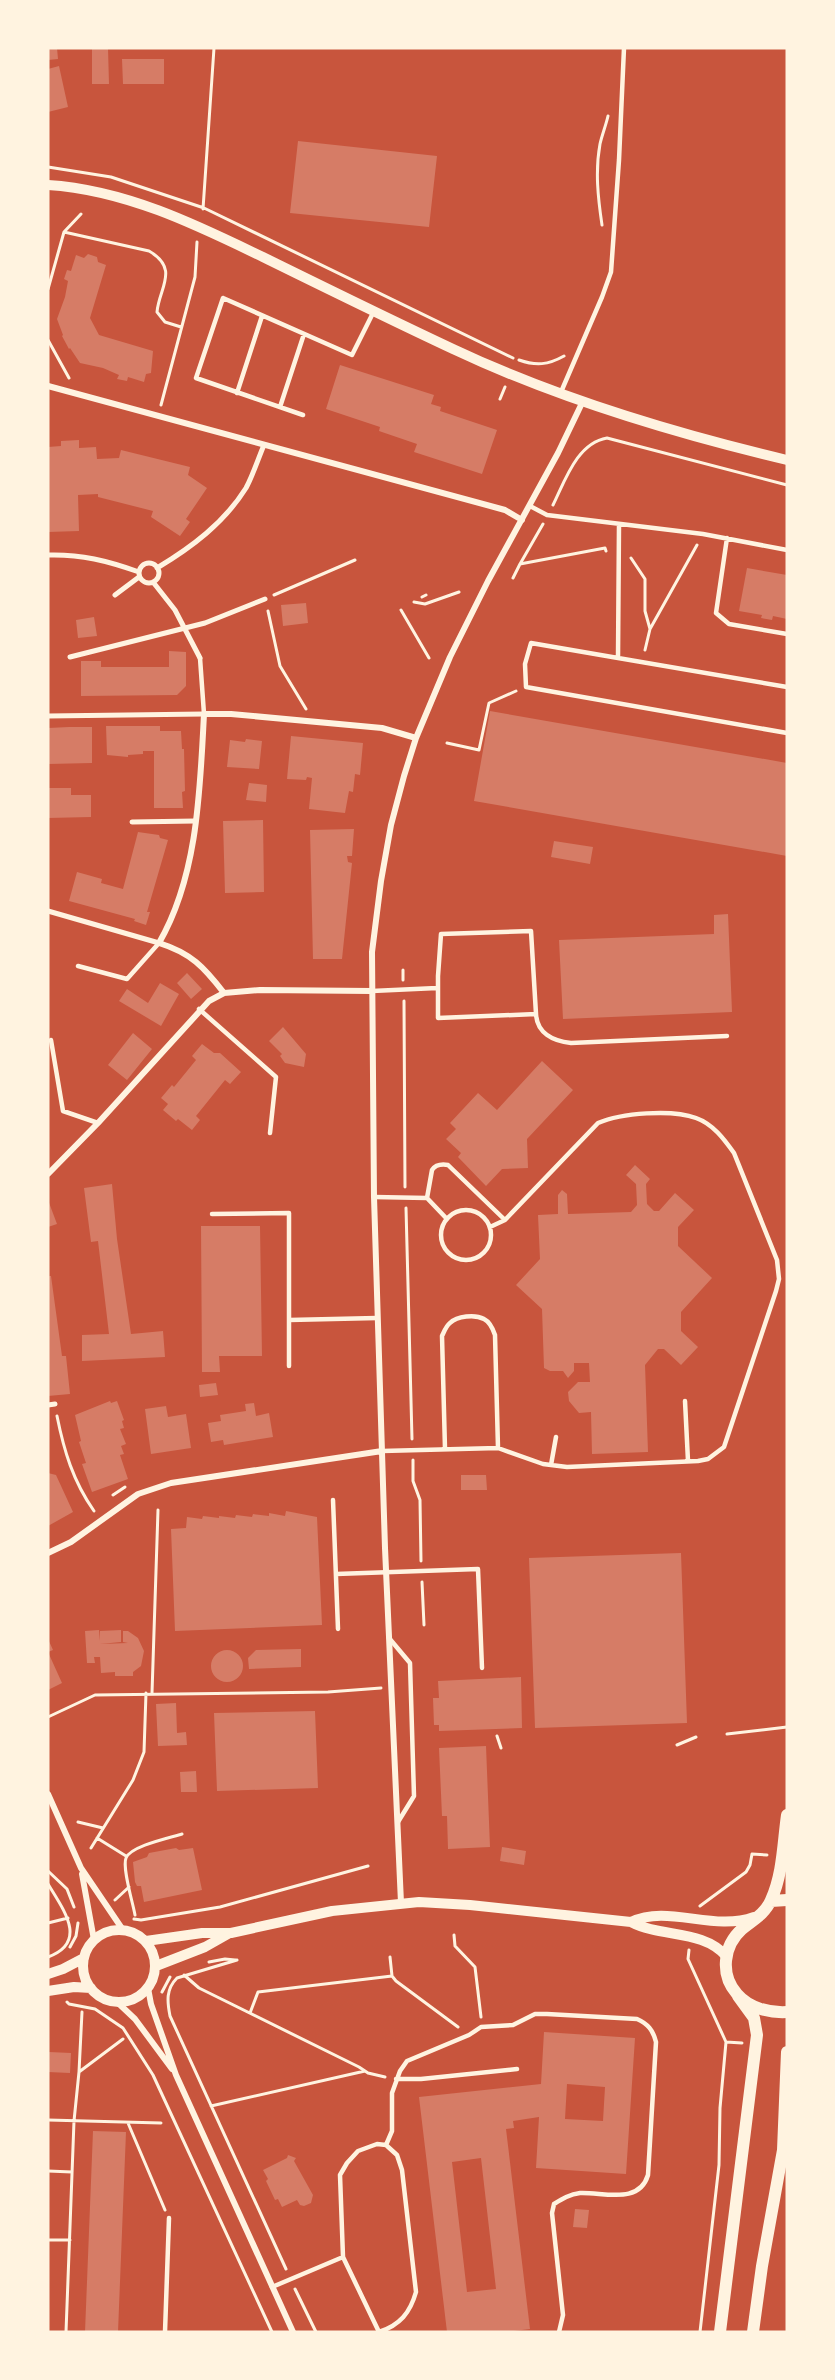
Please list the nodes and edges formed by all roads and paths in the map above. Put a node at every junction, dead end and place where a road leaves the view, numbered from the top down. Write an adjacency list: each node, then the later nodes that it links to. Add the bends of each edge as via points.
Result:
1 (214, 48): 6 (path)
2 (624, 48): 23 (lane, via 611,272)
3 (609, 111): 10 (path, via 600,144 597,187)
4 (48, 167): 6 (path, via 111,177)
5 (48, 185): 8 (street, via 104,194)
6 (204, 207): 8 (path); 17 (path, via 517,360 542,365)
7 (81, 214): 9 (path)
8 (200, 226): 12 (street); 14 (path, via 195,277)
9 (64, 232): 11 (path); 14 (path, via 155,254 166,279 157,312 165,322)
10 (603, 235)
11 (48, 289)
12 (374, 311): 15 (lane, via 352,355); 23 (street, via 482,362)
13 (262, 316): 15 (lane); 22 (lane); 22 (lane, via 223,298 196,378)
14 (182, 327): 25 (path, via 161,406)
15 (304, 334): 26 (lane)
16 (48, 340): 19 (path)
17 (567, 353)
18 (58, 375): 19 (path)
19 (69, 378): 20 (path)
20 (79, 381)
21 (48, 386): 28 (street)
22 (237, 393): 26 (lane)
23 (561, 393): 24 (street)
24 (583, 401): 29 (street, via 725,446); 31 (street)
25 (151, 403)
26 (280, 407): 27 (lane)
27 (303, 415)
28 (264, 445): 33 (street, via 505,510); 43 (street, via 247,486 223,520)
29 (787, 460)
30 (787, 485): 32 (path, via 607,438 588,446 575,462)
31 (530, 506): 32 (lane); 33 (street)
32 (547, 515): 34 (lane); 42 (path)
33 (522, 520): 66 (street, via 450,657)
34 (619, 524): 35 (lane); 59 (lane)
35 (703, 534): 36 (lane); 53 (path)
36 (727, 538): 37 (lane); 54 (lane, via 716,613 729,624)
37 (787, 550)
38 (48, 555): 44 (street, via 94,557)
39 (609, 558): 42 (path, via 605,548)
40 (631, 558): 53 (path, via 645,579 645,611)
41 (355, 560): 49 (path)
42 (520, 564): 45 (path)
43 (157, 568): 44 (street, via 148,563); 46 (street, via 158,577)
44 (139, 575): 46 (street, via 144,582); 48 (street)
45 (513, 578)
46 (153, 582): 52 (street)
47 (459, 592): 50 (path, via 425,604)
48 (115, 595)
49 (265, 599): 52 (street); 62 (path, via 280,666)
50 (414, 602)
51 (400, 610): 57 (path)
52 (184, 629): 56 (street); 58 (street)
53 (650, 629): 55 (path)
54 (787, 634)
55 (645, 650)
56 (70, 657)
57 (429, 657)
58 (200, 658): 63 (lane)
59 (618, 658): 60 (lane, via 531,643 525,664); 61 (lane)
60 (526, 687): 65 (lane); 67 (path, via 489,703 479,750)
61 (787, 687)
62 (304, 708)
63 (204, 714): 64 (street); 66 (street, via 382,729); 68 (street)
64 (48, 716)
65 (787, 733)
66 (416, 738): 76 (street, via 381,881 372,952)
67 (447, 743)
68 (195, 821): 69 (street); 71 (street, via 183,884)
69 (132, 822)
70 (48, 911): 71 (street)
71 (159, 943): 72 (lane, via 127,979); 77 (street, via 200,964)
72 (78, 966)
73 (403, 970): 75 (path)
74 (437, 988): 75 (lane); 79 (lane, via 438,1018); 79 (lane, via 441,934 531,932)
75 (404, 989): 76 (lane); 86 (path)
76 (372, 990): 77 (street); 85 (street)
77 (224, 993): 78 (street)
78 (199, 1010): 82 (street); 83 (lane, via 276,1077)
79 (536, 1014): 80 (lane, via 536,1023 546,1035 571,1043)
80 (727, 1036)
81 (51, 1040): 82 (lane, via 63,1111)
82 (98, 1123): 84 (street)
83 (270, 1134)
84 (48, 1174)
85 (374, 1197): 86 (lane); 92 (street)
86 (406, 1197): 87 (lane); 101 (path)
87 (427, 1198): 89 (lane); 90 (lane, via 432,1170 448,1165)
88 (212, 1214): 93 (lane, via 289,1213)
89 (447, 1219): 91 (lane, via 466,1210 485,1218); 91 (lane, via 442,1228 444,1248 461,1260 481,1256 488,1248)
90 (505, 1220): 91 (lane); 103 (lane, via 598,1123 614,1116 684,1115 697,1118 724,1139 734,1153 777,1260 779,1279 724,1447 708,1459)
91 (490, 1227)
92 (377, 1318): 93 (lane); 102 (street)
93 (289, 1320): 94 (lane)
94 (289, 1366)
95 (685, 1401): 103 (lane)
96 (55, 1404): 97 (street); 107 (path, via 71,1471)
97 (48, 1405)
98 (556, 1437): 104 (lane)
99 (498, 1448): 100 (lane); 100 (lane, via 495,1335 483,1318 471,1317 449,1323 442,1336); 104 (lane)
100 (445, 1449): 101 (lane)
101 (412, 1450): 102 (lane); 109 (path, via 413,1481 420,1500)
102 (382, 1451): 108 (street, via 161,1486 129,1499 71,1542); 110 (street)
103 (687, 1461): 104 (lane)
104 (551, 1465)
105 (333, 1500): 111 (lane)
106 (158, 1510): 118 (path)
107 (94, 1511)
108 (48, 1553)
109 (422, 1571): 110 (lane); 112 (path); 115 (lane, via 478,1569)
110 (387, 1572): 111 (lane); 114 (street)
111 (336, 1574): 113 (lane)
112 (424, 1625)
113 (338, 1629)
114 (389, 1638): 129 (street); 129 (lane, via 410,1663 414,1796)
115 (482, 1668)
116 (369, 1689): 118 (path)
117 (146, 1693): 118 (path); 119 (path, via 95,1695); 130 (path, via 144,1752 133,1779)
118 (152, 1693)
119 (48, 1717)
120 (787, 1727): 121 (path)
121 (727, 1734)
122 (497, 1736): 125 (path)
123 (696, 1737): 124 (path)
124 (677, 1745)
125 (501, 1748)
126 (48, 1794): 137 (street)
127 (787, 1815): 135 (main road)
128 (78, 1822): 130 (path)
129 (398, 1822): 143 (street)
130 (103, 1828): 132 (path)
131 (182, 1834): 134 (path, via 135,1849)
132 (97, 1838): 133 (path); 134 (path)
133 (91, 1848)
134 (126, 1856): 139 (path)
135 (782, 1856): 142 (main road); 146 (path, via 752,1854 746,1872 702,1905)
136 (368, 1866): 139 (path, via 220,1907 141,1920 135,1917)
137 (81, 1868): 149 (street); 153 (street)
138 (48, 1884): 145 (path)
139 (129, 1887): 141 (path)
140 (787, 1900): 142 (main road)
141 (114, 1901)
142 (771, 1901): 144 (main road)
143 (401, 1903): 147 (street, via 449,1903); 150 (street, via 332,1911)
144 (760, 1915): 146 (street, via 729,1923); 155 (main road, via 735,1937)
145 (68, 1918): 148 (path); 156 (path, via 70,1935 66,1944)
146 (694, 1920): 147 (street, via 653,1917)
147 (631, 1922): 152 (street, via 653,1931)
148 (48, 1923)
149 (123, 1930): 153 (street, via 107,1932); 154 (street)
150 (231, 1933): 154 (street); 160 (street)
151 (454, 1935): 171 (path, via 455,1946 475,1967)
152 (691, 1937): 155 (street, via 710,1943); 178 (path, via 688,1959)
153 (94, 1940): 158 (street)
154 (146, 1941): 160 (street)
155 (726, 1956): 169 (main road, via 728,1978)
156 (48, 1957)
157 (390, 1957): 164 (path)
158 (84, 1958): 162 (street); 165 (street, via 84,1972)
159 (205, 1963): 163 (path, via 237,1960)
160 (156, 1966): 166 (street)
161 (172, 1973): 168 (path)
162 (48, 1974)
163 (184, 1975): 174 (path, via 199,1988); 186 (path, via 172,1983 167,1997 170,2016)
164 (392, 1976): 174 (path, via 258,1992); 175 (path)
165 (91, 1988): 167 (street); 170 (street)
166 (148, 1988): 170 (street, via 134,1999); 184 (street)
167 (48, 1991)
168 (162, 1994)
169 (738, 1996): 173 (main road, via 759,2008); 179 (main road, via 754,2018)
170 (117, 2002): 184 (street, via 135,2019)
171 (480, 2010)
172 (82, 2012): 183 (path)
173 (787, 2012)
174 (250, 2013): 182 (path)
175 (469, 2035): 185 (lane, via 407,2061); 206 (lane, via 481,2027 513,2025 534,2014 637,2019 654,2034 646,2183 633,2193 578,2193 554,2204 562,2315)
176 (128, 2036): 202 (path, via 153,2075)
177 (123, 2039): 183 (path)
178 (726, 2042): 179 (path); 207 (path, via 719,2165)
179 (756, 2044): 208 (main road)
180 (787, 2052): 209 (main road, via 783,2150)
181 (517, 2069): 185 (lane)
182 (366, 2071): 185 (path); 186 (path)
183 (80, 2072): 188 (path)
184 (176, 2075): 199 (street)
185 (396, 2079): 191 (lane, via 392,2131)
186 (211, 2106): 198 (path)
187 (48, 2121): 188 (path)
188 (74, 2121): 189 (path); 193 (path)
189 (128, 2123): 190 (path); 194 (path)
190 (160, 2123)
191 (386, 2145): 197 (lane, via 367,2146 358,2151 340,2175); 205 (lane, via 397,2155 402,2170 416,2292 412,2307 400,2322)
192 (48, 2171): 193 (path)
193 (72, 2172): 196 (path)
194 (169, 2218): 201 (lane)
195 (48, 2240): 196 (path)
196 (70, 2240): 200 (path)
197 (343, 2257): 198 (lane); 205 (lane)
198 (290, 2278): 199 (lane); 204 (path)
199 (272, 2287): 203 (street)
200 (66, 2332)
201 (165, 2332)
202 (272, 2332)
203 (293, 2332)
204 (316, 2332)
205 (379, 2332)
206 (559, 2332)
207 (700, 2332)
208 (720, 2332)
209 (753, 2332)

